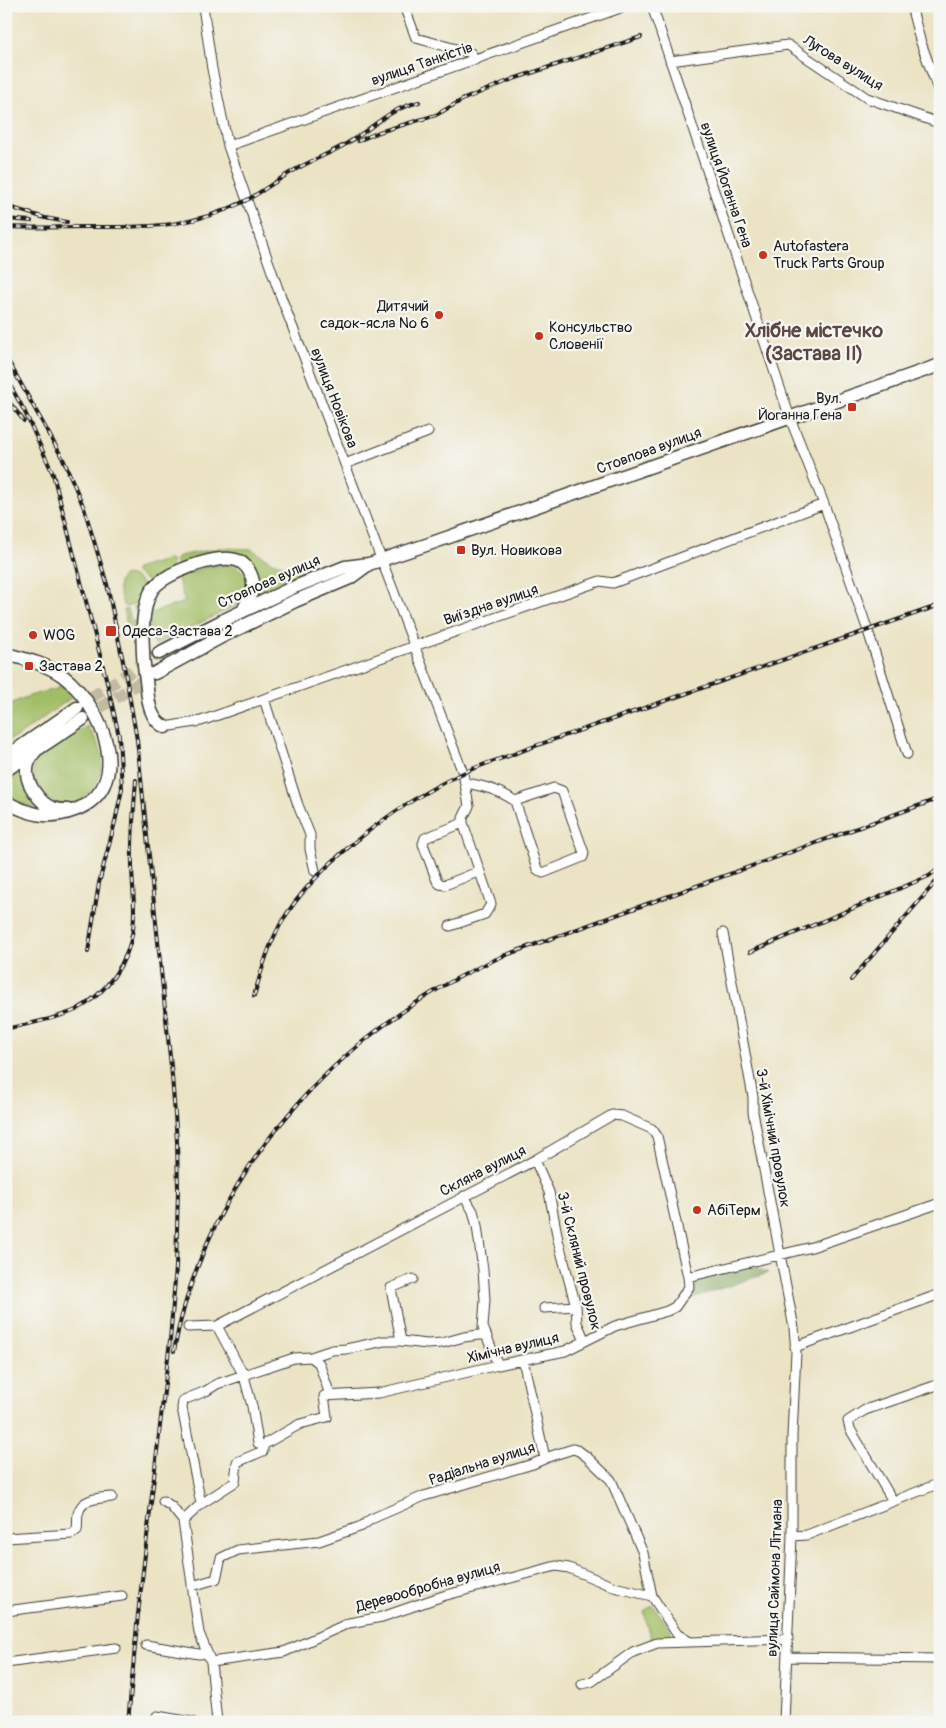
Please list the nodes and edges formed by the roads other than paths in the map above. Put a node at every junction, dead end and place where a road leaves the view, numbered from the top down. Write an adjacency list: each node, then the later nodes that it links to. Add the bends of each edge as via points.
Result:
1 (203, 6): 10 (street, вулиця Новікова)
2 (404, 6): 6 (street, via 416,38 471,53)
3 (626, 6): 6 (street, вулиця Танкістів)
4 (652, 6): 7 (street, вулиця Йоганна Гена)
5 (911, 6): 8 (street)
6 (475, 60): 10 (street, вулиця Танкістів)
7 (670, 61): 9 (street, Лугова вулиця, via 788,44 867,98 936,122); 12 (street, вулиця Йоганна Гена)
8 (940, 95)
9 (940, 120)
10 (228, 146): 14 (street, вулиця Новікова)
11 (940, 365): 12 (main road, Стовпова вулиця)
12 (790, 418): 15 (street, вулиця Йоганна Гена); 16 (main road, Стовпова вулиця)
13 (428, 432): 14 (street)
14 (344, 464): 16 (street, вулиця Новікова)
15 (824, 504): 19 (street, Виїздна вулиця, via 613,583 600,582); 28 (street, вулиця Йоганна Гена)
16 (382, 560): 17 (main road, Стовпова вулиця); 19 (street, вулиця Новікова)
17 (369, 564): 18 (main road, Стовпова вулиця, via 345,567); 22 (main road, Стовпова вулиця, via 350,578 223,636)
18 (243, 611): 20 (main road, Стовпова вулиця); 25 (main road, via 251,594 253,578 236,560 216,560 186,568 163,579 152,590 146,605 143,662 151,712)
19 (415, 646): 23 (street, Виїздна вулиця); 31 (street, вулиця Новікова)
20 (158, 653)
21 (6, 654): 34 (main road, via 48,667 62,675 80,692 102,730 109,761 107,776 96,796)
22 (155, 673)
23 (264, 699): 25 (street, Виїздна вулиця, via 201,721); 36 (street, via 310,835)
24 (80, 713): 26 (main road)
25 (165, 727)
26 (34, 744): 27 (main road); 29 (main road); 30 (main road); 34 (main road, via 26,770 32,788 50,807)
27 (6, 746)
28 (907, 754)
29 (6, 757)
30 (6, 770)
31 (470, 784): 32 (street, via 490,788); 35 (street, вулиця Новікова, via 469,806)
32 (515, 801): 32 (street, via 554,788 562,791 583,857 543,872 537,869)
33 (6, 802): 34 (main road, via 40,816 61,815)
34 (75, 810)
35 (463, 823): 37 (street); 37 (street, via 425,838 423,844 440,884)
36 (315, 871)
37 (480, 871): 38 (street, via 491,904 489,910)
38 (450, 926)
39 (723, 934): 43 (street, 3-й Хімічний провулок)
40 (535, 1160): 41 (street, Скляна вулиця); 44 (street, Скляна вулиця, via 612,1115 652,1129 657,1136); 47 (street, 3-й Скляний провулок, via 549,1192)
41 (464, 1196): 49 (street, Скляна вулиця); 51 (street, via 477,1226 484,1270 483,1327)
42 (940, 1203): 43 (street, via 812,1247)
43 (780, 1254): 44 (street); 54 (street, 3-й Хімічний провулок)
44 (688, 1276): 53 (street, Хімічна вулиця, via 689,1287 675,1307 615,1326)
45 (413, 1279): 52 (street, via 391,1288)
46 (940, 1294): 54 (street)
47 (576, 1306): 48 (street); 53 (street, 3-й Скляний провулок, via 577,1323)
48 (544, 1308)
49 (218, 1326): 50 (street, Скляна вулиця); 58 (street)
50 (188, 1327)
51 (486, 1334): 52 (street, via 442,1343); 57 (street)
52 (401, 1341): 55 (street, via 332,1350)
53 (585, 1341): 56 (street, Хімічна вулиця, via 565,1351)
54 (796, 1347): 61 (street, 3-й Хімічний провулок)
55 (311, 1357): 58 (street, via 294,1358); 60 (street, via 319,1362)
56 (523, 1360): 57 (street, Хімічна вулиця); 63 (street)
57 (498, 1365): 60 (street, Хімічна вулиця, via 379,1393)
58 (244, 1376): 62 (street, via 258,1443); 68 (street, via 217,1384 183,1402)
59 (940, 1384): 67 (street, via 865,1410 848,1421)
60 (330, 1395): 62 (street, via 324,1396 327,1417 300,1424)
61 (792, 1436): 70 (street, вулиця Саймона Літмана)
62 (263, 1445): 68 (street, via 263,1450 237,1462 235,1482)
63 (545, 1458): 72 (street, Радіальна вулиця, via 424,1496 362,1526 320,1540 238,1550 221,1558 216,1579); 74 (street, Радіальна вулиця, via 566,1451 579,1451 611,1480 644,1553)
64 (940, 1483): 67 (street)
65 (112, 1497): 71 (street, via 91,1499 83,1504 78,1514 77,1530 72,1534)
66 (163, 1501): 69 (street)
67 (893, 1502): 70 (street, via 807,1535)
68 (200, 1504): 69 (street)
69 (183, 1521): 72 (street)
70 (792, 1536): 76 (street, вулиця Саймона Літмана)
71 (6, 1538)
72 (192, 1586): 80 (street, via 199,1633)
73 (122, 1596): 75 (street)
74 (652, 1596): 77 (street, Радіальна вулиця, via 677,1634); 80 (street, Деревообробна вулиця, via 614,1587 569,1568 556,1566 349,1623 284,1652)
75 (6, 1611)
76 (788, 1639): 77 (street); 81 (street, вулиця Саймона Літмана)
77 (690, 1642): 84 (street, via 657,1643 633,1652 591,1682)
78 (146, 1645): 80 (street, Деревообробна вулиця)
79 (116, 1648): 83 (street)
80 (209, 1657): 87 (street)
81 (787, 1657): 82 (street); 88 (street, вулиця Саймона Літмана)
82 (940, 1659)
83 (6, 1663)
84 (582, 1684)
85 (157, 1719): 86 (street)
86 (192, 1722)
87 (217, 1722)
88 (784, 1722)

